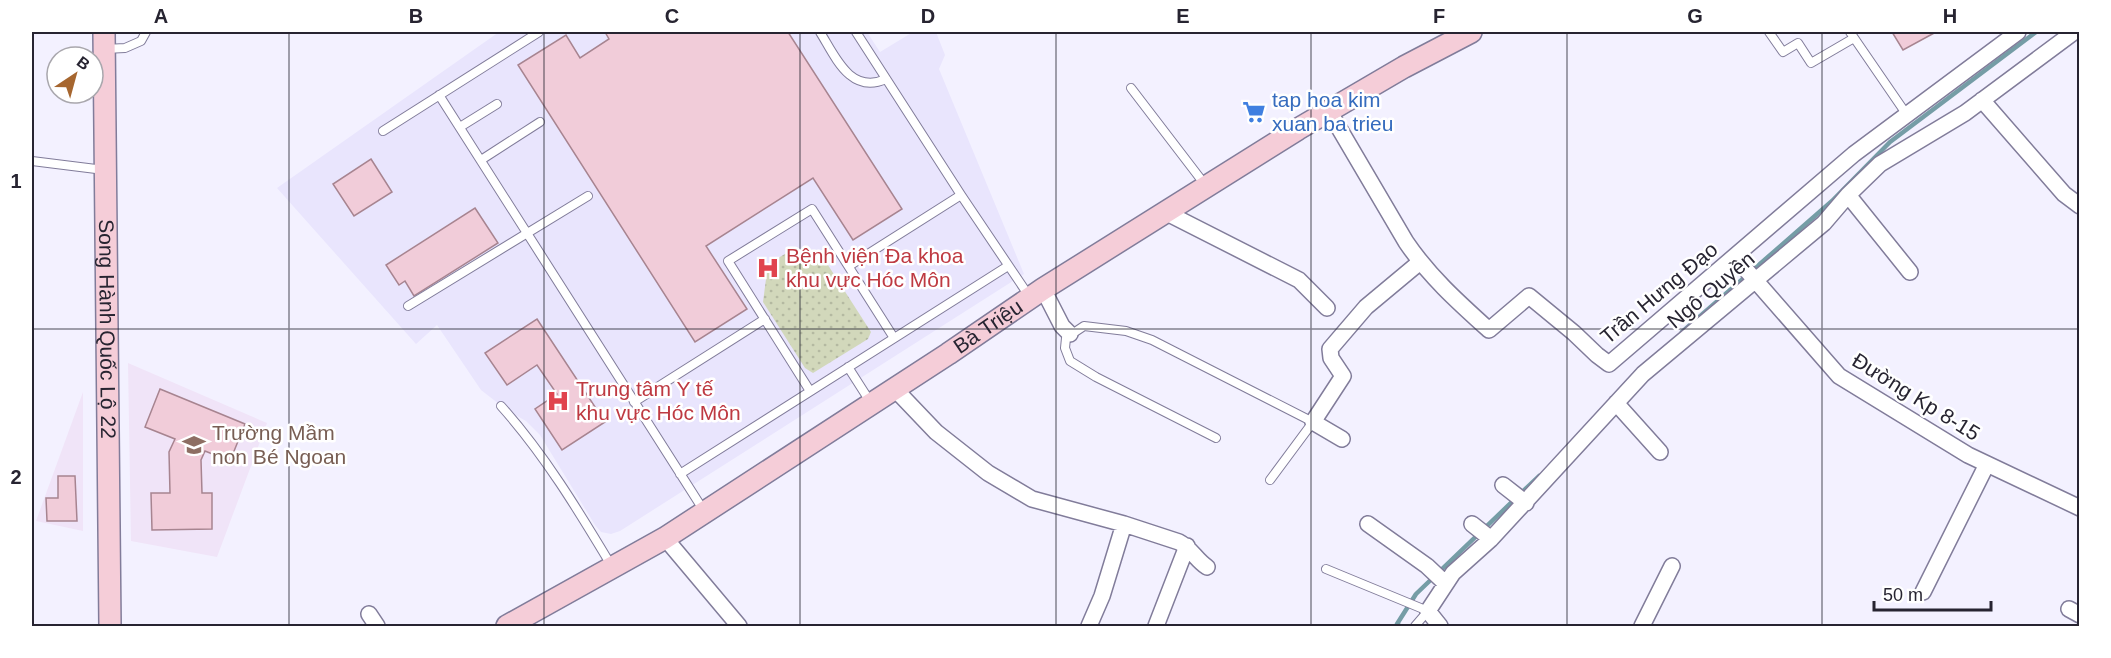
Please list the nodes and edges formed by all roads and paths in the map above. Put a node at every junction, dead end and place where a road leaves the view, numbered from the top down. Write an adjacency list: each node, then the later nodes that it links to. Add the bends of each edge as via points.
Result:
1 (146, 32): 10 (lane, via 141,41 125,48)
2 (539, 32): 13 (lane)
3 (820, 32): 11 (lane, via 848,75 863,82)
4 (856, 32): 11 (lane)
5 (1469, 32): 16 (street, Bà Triệu)
6 (1769, 32): 9 (lane, via 1783,52 1798,43 1812,63)
7 (2018, 32): 17 (street, Trần Hưng Đạo)
8 (2074, 32): 14 (street, Ngô Quyền)
9 (1852, 34): 17 (lane)
10 (104, 40): 23 (street, Song Hành Quốc Lộ 22)
11 (886, 79): 25 (lane)
12 (1131, 88): 24 (lane)
13 (440, 95): 19 (lane); 20 (lane)
14 (1982, 100): 26 (street, Ngô Quyền, via 1880,164); 28 (street)
15 (497, 104): 19 (lane)
16 (1329, 111): 24 (street, Bà Triệu); 32 (street, Trần Hưng Đạo)
17 (1907, 115): 31 (street, Trần Hưng Đạo, via 1854,154)
18 (540, 122): 21 (lane)
19 (460, 127): 21 (lane)
20 (383, 131)
21 (481, 160): 30 (lane)
22 (32, 161): 23 (lane)
23 (106, 170): 74 (street, Song Hành Quốc Lộ 22)
24 (1207, 187): 29 (street, Bà Triệu)
25 (961, 195): 33 (lane); 34 (lane)
26 (1848, 195): 35 (street); 36 (street, Ngô Quyền, via 1824,223)
27 (588, 196): 30 (lane)
28 (2079, 206)
29 (1167, 213): 37 (street, Bà Triệu); 39 (street, via 1299,280)
30 (527, 233): 38 (lane); 46 (lane)
31 (1735, 257): 32 (street, Trần Hưng Đạo, via 1609,363 1529,296 1489,330 1445,291); 36 (street, Đường Kp 8-15)
32 (1420, 262): 50 (street, via 1366,307 1332,345 1331,358 1343,376)
33 (849, 266): 40 (lane, via 813,209 728,261); 42 (lane)
34 (1008, 266): 37 (lane); 42 (lane)
35 (1910, 272)
36 (1755, 279): 48 (street, Ngô Quyền, via 1643,374); 54 (street, Đường Kp 8-15, via 1839,376)
37 (1037, 293): 41 (street); 44 (street, Bà Triệu)
38 (408, 306)
39 (1327, 308)
40 (765, 320): 45 (lane); 46 (lane)
41 (1070, 334): 50 (lane, via 1084,326 1126,331 1152,340); 51 (lane, via 1065,341 1070,361)
42 (894, 338): 43 (lane)
43 (848, 367): 45 (lane); 47 (lane)
44 (894, 388): 47 (street, Bà Triệu); 61 (street, via 936,432 988,473 1032,499)
45 (810, 391): 55 (lane)
46 (634, 402): 55 (lane)
47 (871, 403): 60 (street, Bà Triệu)
48 (1616, 403): 53 (street); 58 (street, Ngô Quyền)
49 (501, 406): 67 (lane, via 577,508)
50 (1313, 422): 52 (street); 56 (lane)
51 (1216, 438)
52 (1342, 439)
53 (1659, 452)
54 (1987, 464): 59 (street, Đường Kp 8-15); 72 (street)
55 (680, 474): 60 (lane)
56 (1270, 480)
57 (1506, 487): 58 (street)
58 (1524, 501): 64 (street, Ngô Quyền)
59 (2079, 508)
60 (704, 512): 65 (street, Bà Triệu)
61 (1124, 524): 66 (street); 77 (street)
62 (1368, 524): 71 (street)
63 (1472, 524): 64 (street)
64 (1490, 537): 71 (street, Ngô Quyền)
65 (665, 538): 67 (street, Bà Triệu); 76 (street)
66 (1187, 546): 69 (street); 78 (street)
67 (612, 566): 75 (street, Bà Triệu)
68 (1672, 566): 81 (street)
69 (1207, 567)
70 (1326, 569): 73 (lane)
71 (1443, 581): 73 (street, Ngô Quyền)
72 (1923, 592)
73 (1427, 610): 79 (lane); 80 (street)
74 (110, 627)
75 (507, 627)
76 (739, 627)
77 (1089, 627)
78 (1156, 627)
79 (1415, 627)
80 (1440, 627)
81 (1642, 627)

